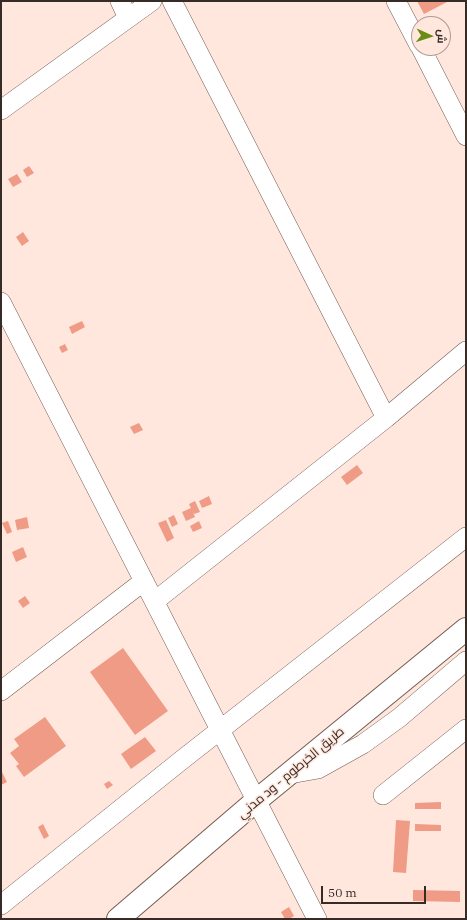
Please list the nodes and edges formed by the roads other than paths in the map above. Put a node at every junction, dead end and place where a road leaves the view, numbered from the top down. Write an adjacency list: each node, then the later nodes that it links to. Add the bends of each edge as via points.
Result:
1 (120, 1): 5 (street)
2 (152, 1): 5 (street)
3 (172, 1): 12 (street)
4 (396, 1): 6 (street)
5 (128, 18): 8 (street)
6 (411, 30)
7 (424, 56): 9 (street)
8 (1, 110)
9 (466, 136)
10 (1, 302): 14 (street)
11 (466, 351): 12 (street)
12 (386, 418): 15 (street)
13 (466, 537): 19 (street)
14 (144, 581): 15 (street); 18 (street)
15 (155, 601): 19 (street)
16 (466, 629): 21 (highway, طريق الخرطوم - ود مدني)
17 (466, 661): 21 (street, via 399,718 363,744 318,769)
18 (1, 691)
19 (220, 729): 23 (street); 24 (street)
20 (466, 729): 22 (street)
21 (290, 774): 23 (highway, طريق الخرطوم - ود مدني)
22 (383, 795)
23 (257, 800): 25 (highway, طريق الخرطوم - ود مدني); 26 (street)
24 (1, 905)
25 (118, 919)
26 (317, 919)

